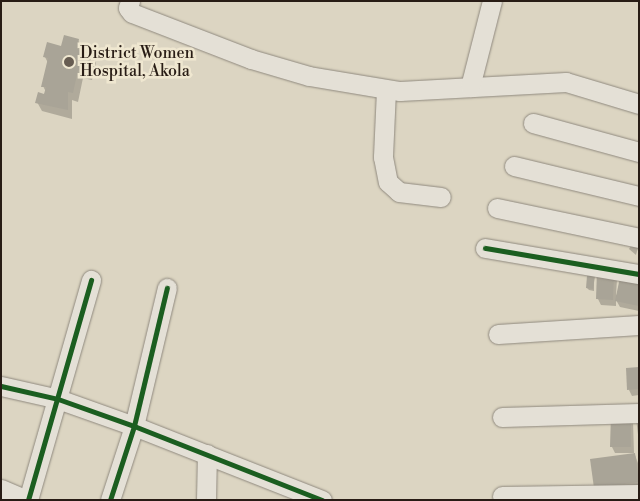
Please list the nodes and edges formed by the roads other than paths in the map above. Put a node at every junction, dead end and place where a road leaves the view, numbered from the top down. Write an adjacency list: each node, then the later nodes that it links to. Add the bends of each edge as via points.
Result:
1 (130, 1): 4 (street, via 128,8 132,13 251,59 309,76)
2 (492, 1): 3 (street)
3 (470, 87): 4 (street); 5 (street, via 566,82)
4 (386, 90): 10 (street, via 383,157 388,182 399,192)
5 (639, 104)
6 (532, 123): 7 (street)
7 (639, 152)
8 (514, 166): 9 (street)
9 (639, 196)
10 (441, 197)
11 (496, 208): 12 (street)
12 (639, 238)
13 (485, 248): 14 (street)
14 (639, 274)
15 (91, 280): 20 (street)
16 (168, 288): 23 (street)
17 (639, 326): 18 (street)
18 (498, 334)
19 (1, 386): 20 (street)
20 (58, 399): 23 (street); 28 (street)
21 (639, 413): 22 (street)
22 (502, 417)
23 (134, 426): 24 (street); 29 (street)
24 (207, 454): 30 (street); 31 (street)
25 (1, 488): 28 (street)
26 (639, 494): 27 (street)
27 (502, 496)
28 (27, 500)
29 (110, 500)
30 (206, 500)
31 (322, 500)

